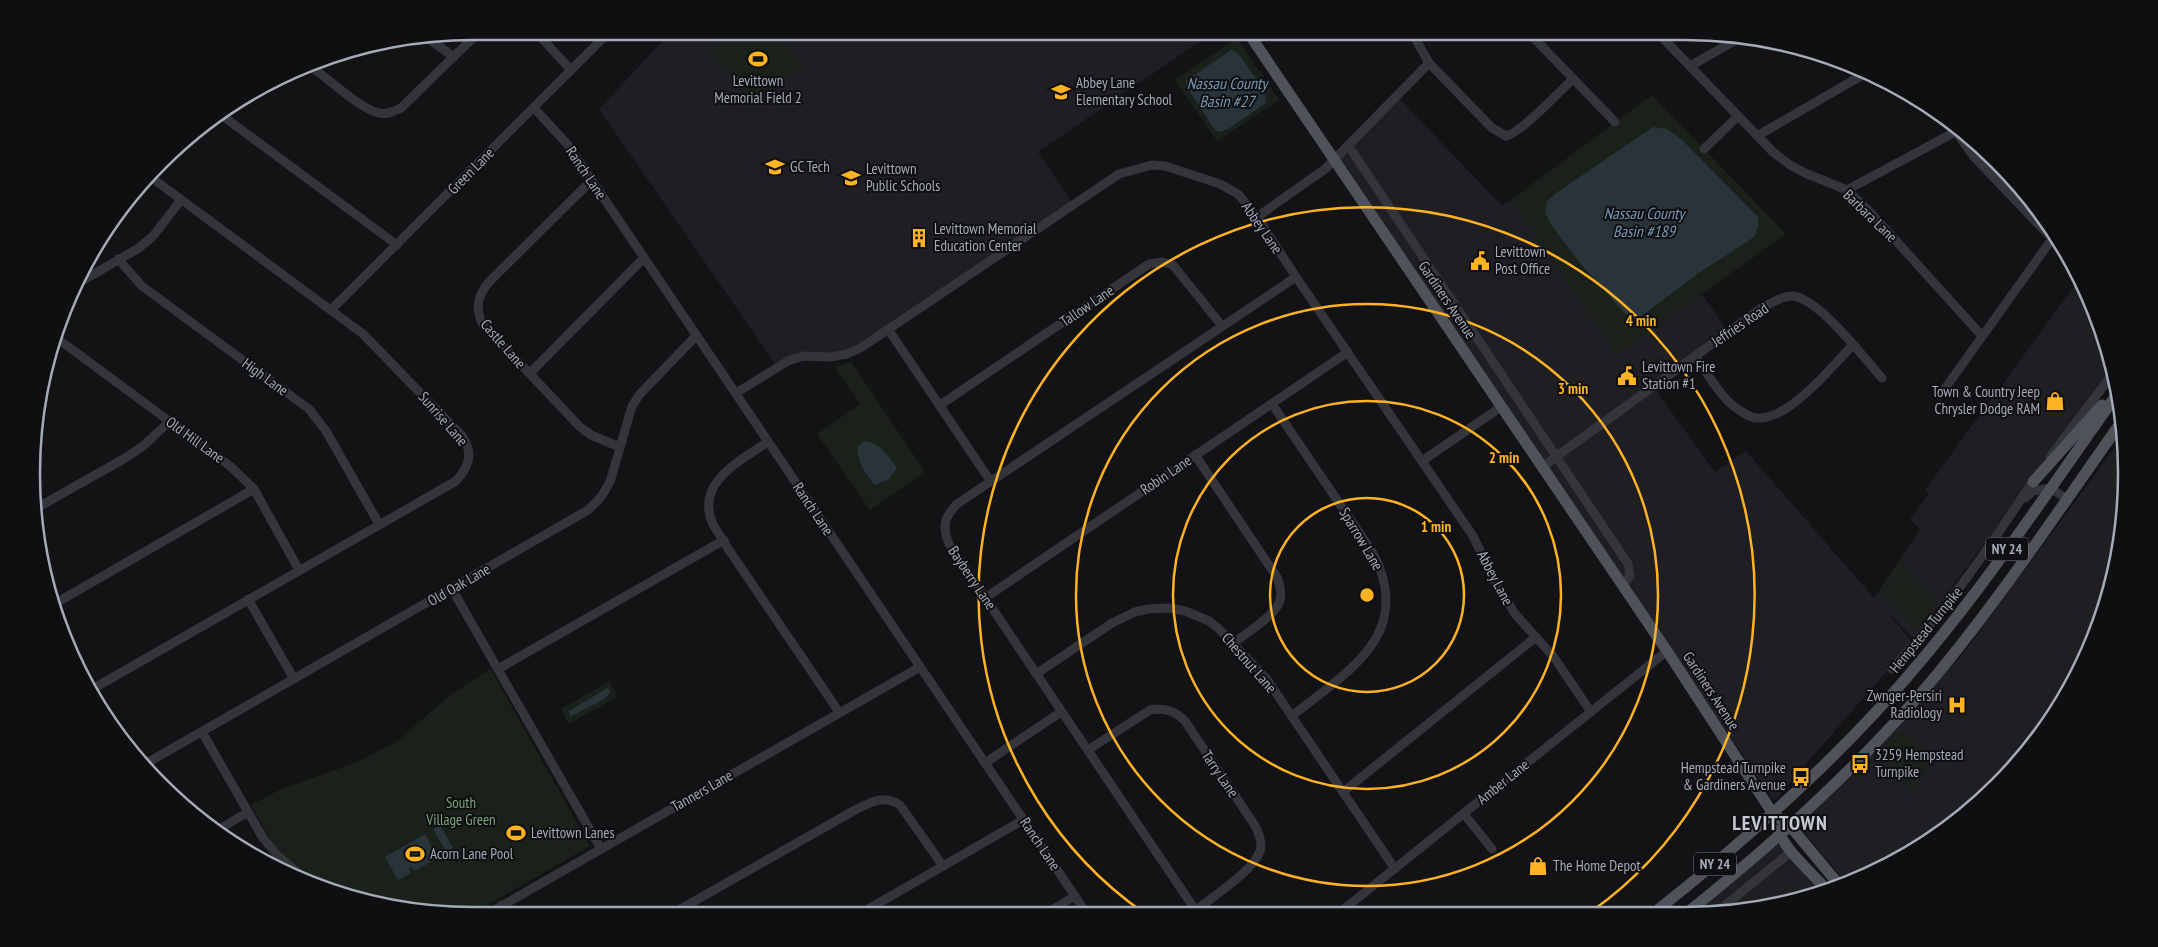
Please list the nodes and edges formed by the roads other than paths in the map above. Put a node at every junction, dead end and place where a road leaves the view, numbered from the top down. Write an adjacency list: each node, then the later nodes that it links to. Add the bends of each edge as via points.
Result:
1 (471, 40): 10 (street)
2 (543, 40): 14 (street)
3 (601, 40): 14 (street, Green Lane)
4 (1253, 40): 26 (main road, Gardiners Avenue)
5 (1416, 40): 11 (street)
6 (1535, 40): 16 (street)
7 (1665, 40): 12 (street, Barbara Lane)
8 (433, 42): 10 (street)
9 (1731, 43): 12 (street)
10 (454, 57): 13 (street, via 402,108 382,114 365,107)
11 (1430, 63): 16 (street, via 1492,128 1506,136 1524,124); 24 (street)
12 (1690, 66): 18 (street, Barbara Lane)
13 (316, 70)
14 (571, 70): 17 (street, Green Lane)
15 (1859, 77): 22 (street)
16 (1572, 79): 20 (street)
17 (534, 108): 28 (street, Ranch Lane, via 568,145); 34 (street, Green Lane)
18 (1738, 116): 22 (street, Barbara Lane); 25 (street)
19 (226, 118): 34 (street)
20 (1614, 122)
21 (1952, 133): 29 (street)
22 (1757, 136): 29 (street, Barbara Lane, via 1790,165)
23 (1963, 142): 32 (street)
24 (1348, 145): 26 (street); 63 (street, Gardiners Avenue)
25 (1704, 149)
26 (1334, 159): 31 (street, via 1325,169); 57 (main road, Gardiners Avenue)
27 (155, 180): 30 (street, Sunrise Lane)
28 (591, 181): 35 (street, Ranch Lane); 48 (street, Castle Lane, via 490,282 479,297 482,323)
29 (1847, 190): 43 (street, Barbara Lane)
30 (180, 200): 36 (street, via 153,236); 39 (street, Sunrise Lane)
31 (1257, 217): 37 (street, Abbey Lane); 41 (street, Abbey Lane, via 1238,194 1220,184 1165,166 1138,168 1103,184)
32 (2038, 223)
33 (2050, 241): 43 (street)
34 (397, 245): 39 (street, Green Lane)
35 (644, 258): 42 (street, Ranch Lane); 48 (street)
36 (118, 259): 38 (street); 73 (street, High Lane, via 142,286 308,409 326,431)
37 (1296, 277): 40 (street, Bayberry Lane); 46 (street, Abbey Lane)
38 (87, 278)
39 (331, 310): 73 (street, Sunrise Lane, via 380,350 462,436 469,450 467,466 456,481)
40 (1222, 326): 56 (street, Tallow Lane, via 1173,265 1162,262 1149,264); 66 (street, Bayberry Lane)
41 (888, 329): 51 (street, Abbey Lane, via 847,354 788,360); 56 (street)
42 (696, 336): 51 (street, Ranch Lane); 61 (street, Old Oak Lane, via 640,394 629,415)
43 (1982, 336): 52 (street)
44 (61, 341): 58 (street, Old Hill Lane)
45 (1852, 346): 47 (street, Jeffries Road, via 1824,313 1802,299 1786,296 1763,308); 47 (street, via 1792,406 1766,418 1754,418 1730,402); 49 (street, Jeffries Road)
46 (1348, 352): 55 (street, Robin Lane); 64 (street, Abbey Lane)
47 (1695, 356): 63 (street, Jeffries Road)
48 (530, 373): 61 (street, Castle Lane, via 580,427)
49 (1882, 378)
50 (2108, 380): 67 (street, Hempstead Turnpike)
51 (736, 393): 60 (street, Ranch Lane)
52 (1941, 394)
53 (2111, 396): 67 (main road)
54 (2112, 401): 68 (main road, Hempstead Turnpike / NY 24)
55 (1272, 404): 62 (street, Robin Lane); 93 (street, Sparrow Lane, via 1373,553 1383,576 1386,594 1383,622 1368,652)
56 (940, 405): 66 (street)
57 (1501, 407): 64 (street); 65 (main road, Gardiners Avenue)
58 (170, 422): 69 (street, Old Hill Lane, via 230,466); 72 (street, via 143,446)
59 (2115, 430): 70 (main road, NY 24)
60 (768, 442): 74 (street, via 727,470 714,485 710,499 711,514); 84 (street, Ranch Lane)
61 (620, 447): 77 (street, Old Oak Lane, via 610,482 588,510)
62 (1196, 455): 78 (street, Robin Lane); 82 (street, via 1280,586 1281,595 1275,610)
63 (1557, 456): 65 (street, Jeffries Road); 76 (street, Gardiners Avenue, via 1628,564 1630,576)
64 (1422, 461): 81 (street, Abbey Lane, via 1473,536 1515,614)
65 (1542, 467): 76 (main road, Gardiners Avenue)
66 (991, 482): 78 (street, Bayberry Lane, via 957,504 944,522 949,544)
67 (2033, 482): 71 (street, Hempstead Turnpike)
68 (2050, 488): 70 (street); 71 (street, via 2033,491); 101 (main road, Hempstead Turnpike / NY 24, via 1920,663 1873,716)
69 (254, 489): 75 (street, Old Hill Lane); 80 (street)
70 (2067, 499): 104 (main road, NY 24, via 1981,619 1934,678)
71 (2019, 504): 85 (street, Hempstead Turnpike, via 1948,602)
72 (41, 505)
73 (380, 524): 75 (street, Sunrise Lane)
74 (724, 540): 86 (street); 90 (street)
75 (299, 570): 79 (street, Sunrise Lane)
76 (1622, 586): 83 (main road, Gardiners Avenue)
77 (452, 589): 86 (street); 88 (street, Old Oak Lane)
78 (985, 598): 87 (street, Bayberry Lane)
79 (248, 600): 88 (street); 89 (street, Sunrise Lane)
80 (59, 601)
81 (1536, 637): 92 (street, Abbey Lane); 98 (street)
82 (1233, 644): 87 (street, Chestnut Lane, via 1218,628 1196,615 1170,608 1148,609 1112,623); 93 (street, Chestnut Lane, via 1266,678)
83 (1667, 652): 92 (street, Amber Lane); 101 (main road, Gardiners Avenue)
84 (920, 667): 90 (street, Tanners Lane); 97 (street, Ranch Lane)
85 (1892, 669)
86 (498, 670): 106 (street)
87 (1036, 674): 91 (street, Bayberry Lane)
88 (294, 680): 94 (street, Old Oak Lane)
89 (96, 686)
90 (840, 712): 106 (street, Tanners Lane)
91 (1061, 712): 95 (street, Bayberry Lane); 97 (street)
92 (1591, 712): 100 (street, Amber Lane)
93 (1292, 716): 98 (street, Chestnut Lane)
94 (202, 732): 96 (street, Old Oak Lane); 99 (street)
95 (1088, 750): 122 (street, Bayberry Lane); 123 (street, Tarry Lane, via 1150,710 1162,708 1174,712 1184,721 1260,835 1260,851 1255,862)
96 (151, 762)
97 (985, 763): 102 (street, Ranch Lane)
98 (1343, 792): 111 (street, Chestnut Lane)
99 (248, 812): 103 (street); 109 (street, via 263,838)
100 (1464, 814): 107 (street); 111 (street, Amber Lane)
101 (1773, 814): 104 (main road); 105 (main road); 125 (main road, Hempstead Turnpike / NY 24)
102 (1023, 820): 110 (street); 114 (street, Ranch Lane)
103 (223, 826)
104 (1791, 827): 105 (main road, NY 24); 112 (main road)
105 (1780, 836): 108 (main road); 126 (main road, NY 24)
106 (601, 849): 115 (street, Tanners Lane)
107 (1492, 849)
108 (1792, 851): 113 (main road); 116 (street)
109 (291, 866)
110 (943, 866): 118 (street, via 900,805 894,800 880,799); 119 (street)
111 (1395, 869): 124 (street, Amber Lane)
112 (1835, 880)
113 (1822, 885)
114 (1075, 896): 120 (street); 121 (street, Ranch Lane)
115 (502, 905): 117 (street, Tanners Lane)
116 (1726, 905)
117 (499, 907)
118 (684, 907)
119 (872, 907)
120 (1057, 907)
121 (1082, 907)
122 (1194, 907)
123 (1203, 907)
124 (1348, 907)
125 (1661, 907)
126 (1694, 907)

